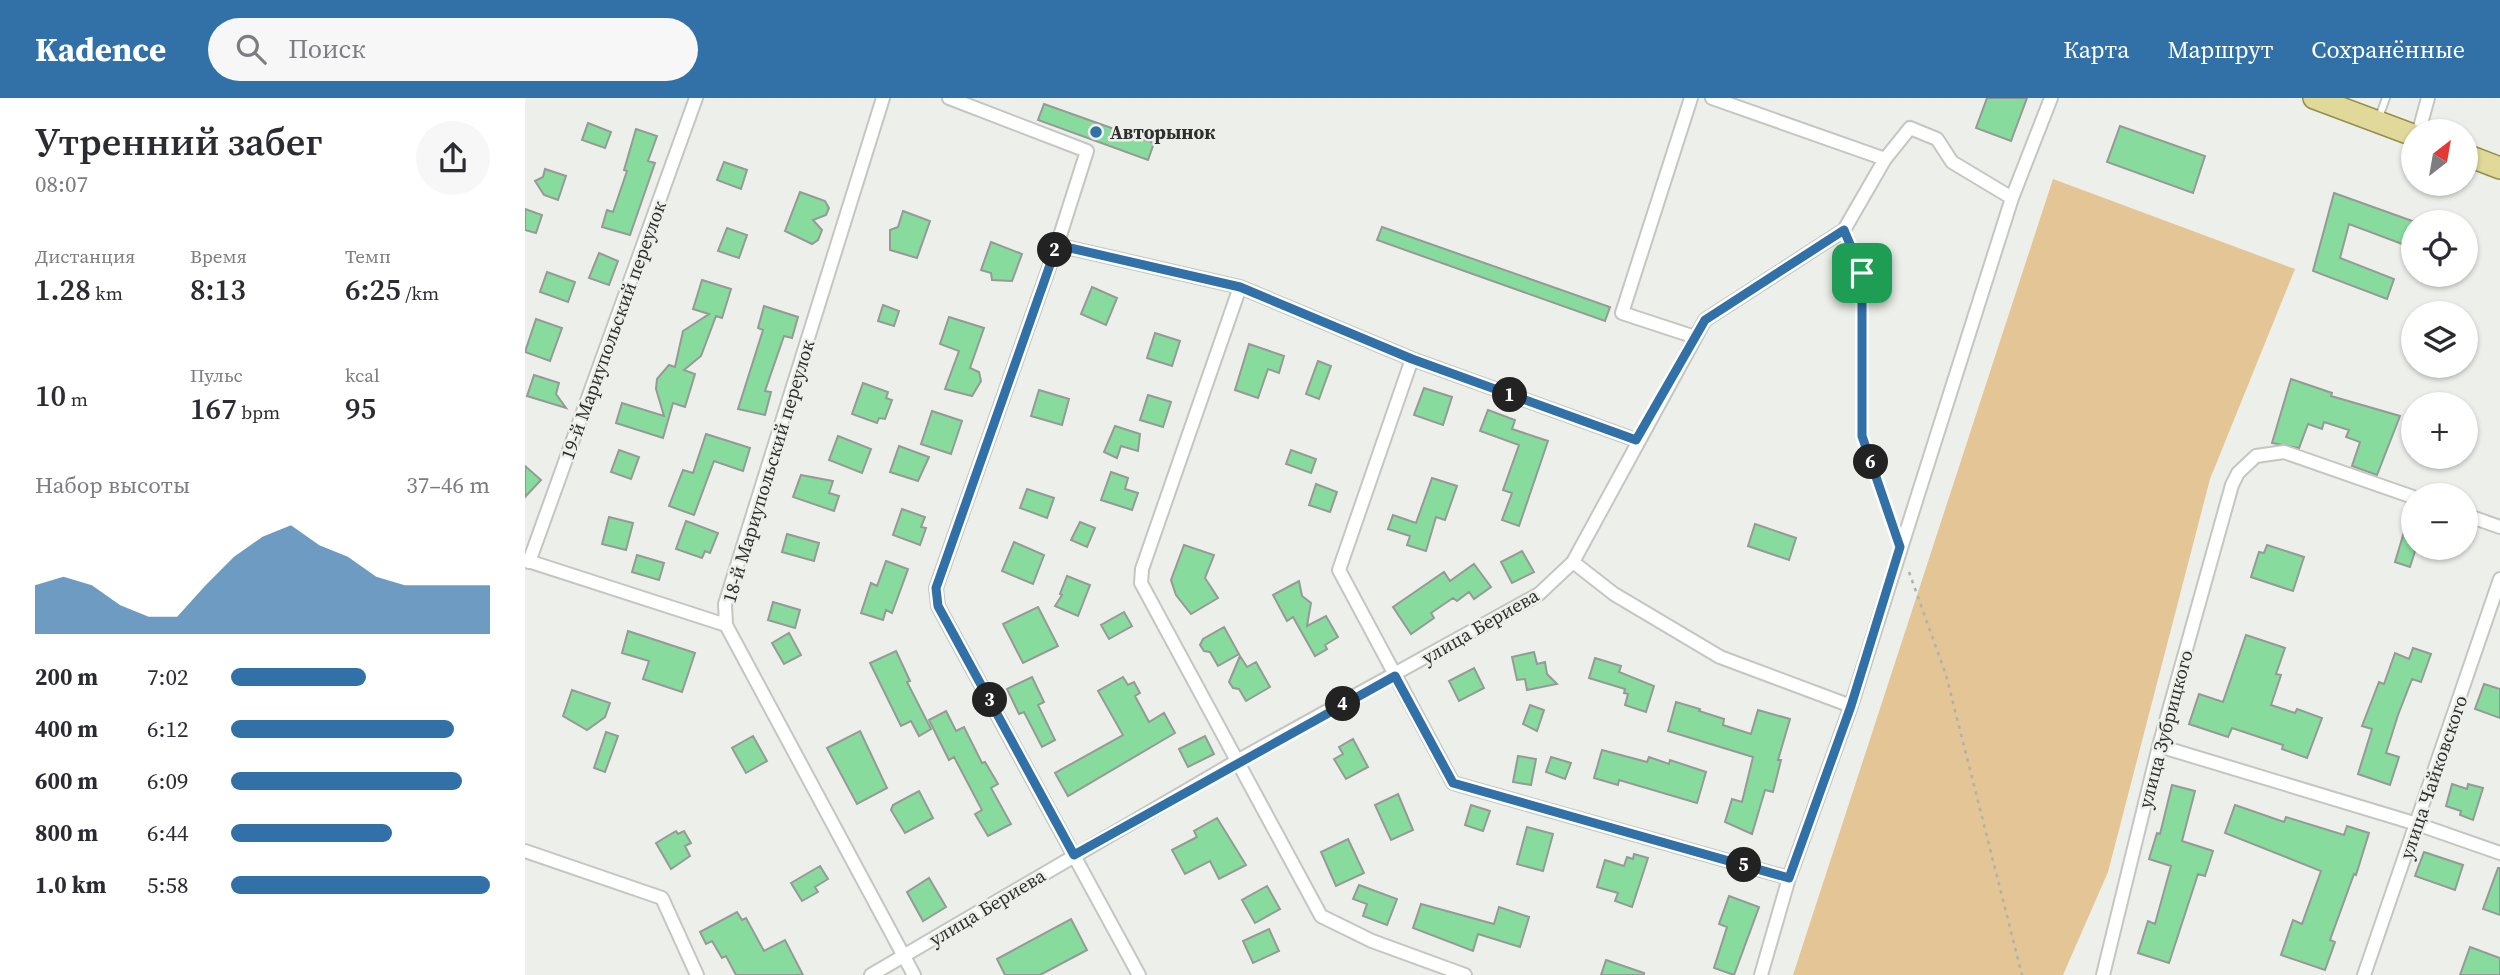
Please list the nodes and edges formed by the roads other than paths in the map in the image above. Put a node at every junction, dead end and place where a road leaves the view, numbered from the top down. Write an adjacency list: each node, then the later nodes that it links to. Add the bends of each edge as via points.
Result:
1 (697, 98): 25 (street, 19-й Мариупольский переулок)
2 (883, 98): 28 (street, 18-й Мариупольский переулок, via 725,604)
3 (949, 98): 17 (street, via 1087,151)
4 (1691, 98): 19 (street, via 1622,313)
5 (1713, 98): 13 (street)
6 (2051, 98): 16 (street)
7 (2316, 98): 11 (main road)
8 (2386, 98): 11 (lane)
9 (2428, 98): 10 (street)
10 (2422, 119)
11 (2378, 122): 12 (main road)
12 (2401, 131)
13 (1885, 159): 16 (street, via 1910,128 1937,139 1952,162); 19 (street, улица Бериева, via 1844,230 1705,320)
14 (2478, 159): 15 (main road)
15 (2500, 167)
16 (2012, 198): 30 (street)
17 (1057, 245): 18 (street); 36 (street, via 936,588 938,606)
18 (1240, 287): 20 (street); 32 (street, via 1141,583)
19 (1695, 337): 21 (street, улица Бериева)
20 (1412, 359): 21 (street); 29 (street, via 1339,570)
21 (1636, 440): 26 (street, улица Бериева)
22 (2401, 493): 31 (street, улица Зубрицкого, via 2284,452 2256,456 2238,473)
23 (2478, 519): 24 (street)
24 (2500, 527)
25 (527, 561): 28 (street)
26 (1573, 562): 29 (street, улица Бериева, via 1539,594); 30 (street, via 1614,594 1720,657)
27 (2500, 579): 33 (street, улица Чайковского)
28 (726, 625): 38 (street, 18-й Мариупольский переулок)
29 (1395, 676): 32 (street, улица Бериева); 37 (street, via 1453,783)
30 (1851, 706): 37 (street)
31 (2159, 746): 33 (street); 45 (street, улица Зубрицкого)
32 (1237, 761): 36 (street, улица Бериева); 43 (street, via 1321,916 1362,937)
33 (2417, 824): 35 (street); 46 (street, улица Чайковского)
34 (525, 851): 39 (street, via 662,898)
35 (2500, 853)
36 (1074, 855): 38 (street, улица Бериева); 42 (street)
37 (1789, 878): 44 (street)
38 (904, 957): 40 (street, улица Бериева); 41 (street, 18-й Мариупольский переулок)
39 (697, 975)
40 (871, 975)
41 (914, 975)
42 (1139, 975)
43 (1465, 975)
44 (1761, 975)
45 (2103, 975)
46 (2364, 975)

